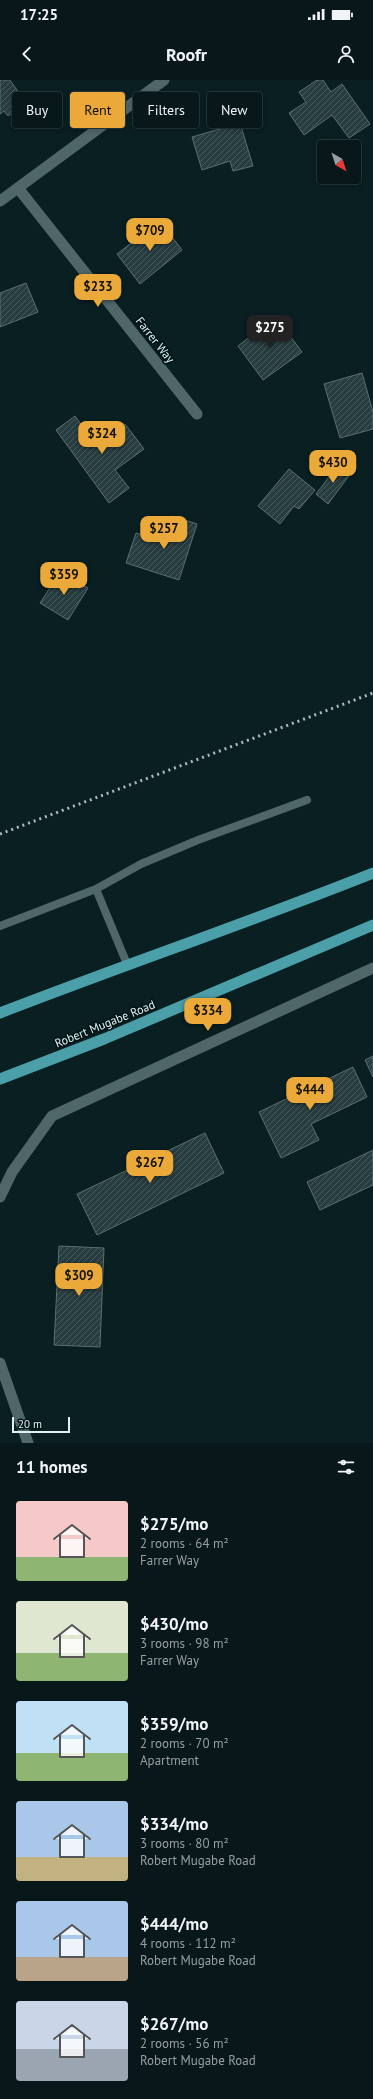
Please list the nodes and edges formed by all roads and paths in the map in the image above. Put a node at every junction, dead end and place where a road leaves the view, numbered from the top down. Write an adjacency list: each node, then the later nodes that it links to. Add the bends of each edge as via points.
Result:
1 (164, 80): 2 (street)
2 (18, 188): 3 (street); 4 (street, Farrer Way)
3 (0, 202)
4 (197, 414)
5 (306, 800): 7 (lane, via 141,864)
6 (373, 873): 10 (main road, via 282,909)
7 (96, 889): 9 (lane); 10 (lane)
8 (373, 925): 13 (main road, Robert Mugabe Road, via 104,1039)
9 (0, 926)
10 (127, 964): 12 (main road)
11 (373, 968): 14 (street, via 52,1116 12,1172)
12 (0, 1013)
13 (0, 1079)
14 (0, 1197)
15 (0, 1363): 16 (street)
16 (28, 1443)

